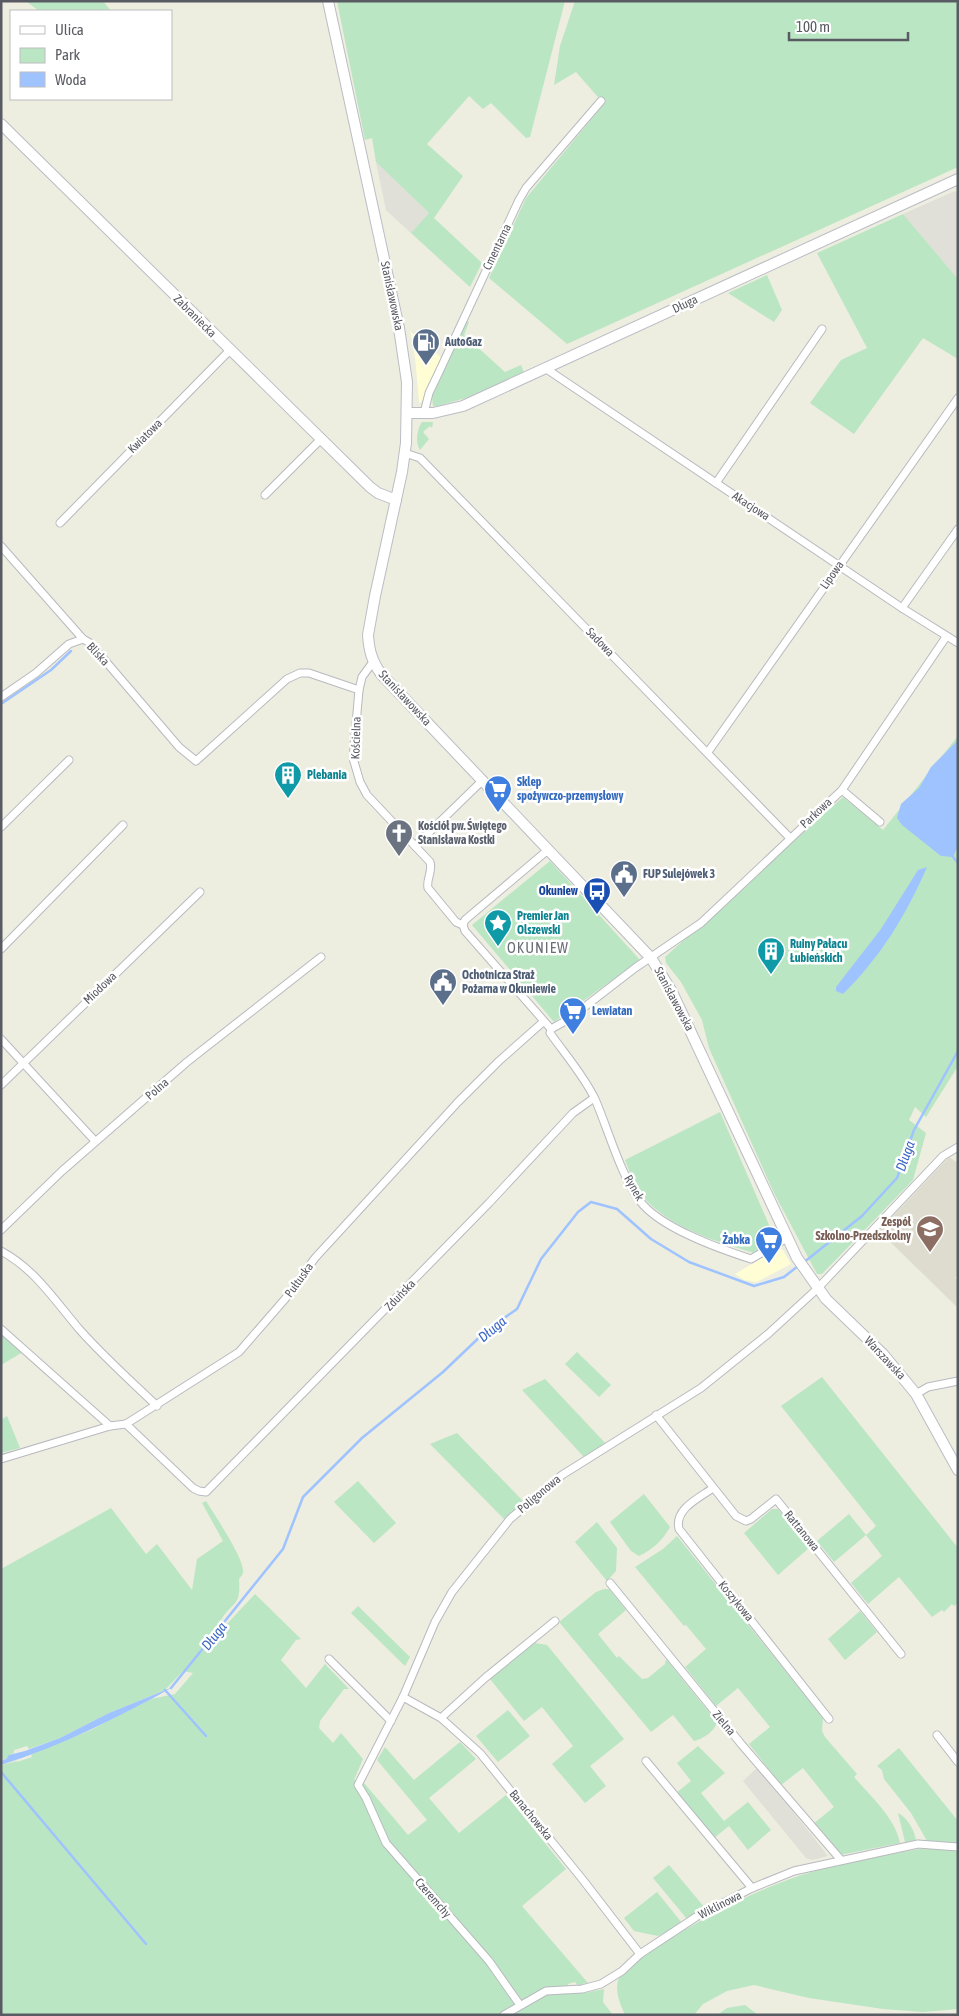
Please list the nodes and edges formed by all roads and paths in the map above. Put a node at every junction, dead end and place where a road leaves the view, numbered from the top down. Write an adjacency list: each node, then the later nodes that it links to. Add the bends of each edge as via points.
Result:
1 (328, 1): 9 (main road, Stanisławowska, via 399,328 406,365)
2 (602, 101): 10 (street, Cmentarna, via 526,188 438,372)
3 (1, 124): 6 (main road, Zabraniecka)
4 (958, 179): 7 (main road, Długa)
5 (822, 329): 13 (street)
6 (230, 350): 11 (main road, Zabraniecka); 16 (street, Kwiatowa)
7 (545, 368): 10 (main road, Długa, via 463,406); 13 (street, Akacjowa)
8 (958, 398): 19 (street, Lipowa)
9 (408, 413): 10 (main road, Długa); 12 (main road, Stanisławowska)
10 (424, 413)
11 (321, 440): 14 (street); 15 (main road, Zabraniecka, via 370,487)
12 (405, 453): 15 (main road, Stanisławowska); 27 (street, Sadowa, via 420,458)
13 (716, 483): 19 (street, Akacjowa)
14 (265, 495)
15 (396, 500): 24 (main road, Stanisławowska, via 368,636)
16 (60, 523)
17 (958, 529): 20 (street)
18 (1, 546): 22 (street, Bliska)
19 (839, 564): 20 (street, Akacjowa); 27 (street, Lipowa)
20 (902, 608): 21 (street, Akacjowa)
21 (946, 637): 23 (street, Akacjowa); 30 (street, Parkowa)
22 (83, 639): 25 (street, Bliska, via 90,643 179,748 196,761 287,678 309,673); 26 (street, via 69,644)
23 (958, 643)
24 (373, 662): 25 (street, Kościelna, via 362,677); 29 (main road, Stanisławowska)
25 (359, 690): 35 (street, Kościelna, via 353,758 360,782 367,795)
26 (1, 698)
27 (708, 752): 34 (street, Sadowa)
28 (69, 760): 33 (street)
29 (483, 780): 35 (street); 36 (main road, Stanisławowska)
30 (842, 790): 31 (street); 34 (street, Parkowa)
31 (880, 822)
32 (123, 825): 39 (street)
33 (1, 827)
34 (790, 838): 41 (street, Parkowa, via 701,923)
35 (415, 846): 38 (street, Kościelna, via 431,866 428,888 456,922)
36 (550, 849): 38 (street, via 464,920); 41 (main road, Stanisławowska)
37 (200, 892): 45 (street, Miodowa)
38 (463, 925): 42 (street, Rynek)
39 (1, 948)
40 (321, 957): 48 (street, Polna, via 187,1062)
41 (651, 958): 43 (street); 52 (main road, Stanisławowska, via 676,1000)
42 (544, 1022): 43 (street, Rynek); 59 (street, Pułtuska, via 499,1061 438,1124 315,1258 239,1352)
43 (551, 1029): 47 (street, Rynek, via 550,1033)
44 (1, 1039): 45 (street)
45 (24, 1063): 46 (street, Miodowa); 48 (street)
46 (1, 1086)
47 (594, 1098): 52 (street, Rynek, via 626,1175 640,1201 654,1214 688,1234 751,1258); 61 (street, Zduńska, via 573,1113 206,1492 193,1488)
48 (95, 1141): 51 (street, Polna)
49 (955, 1148): 50 (street); 55 (street, Poligonowa, via 943,1156)
50 (958, 1156)
51 (1, 1230)
52 (787, 1238): 54 (main road, Stanisławowska)
53 (1, 1251): 59 (street, via 16,1258 32,1272 80,1330)
54 (797, 1258): 55 (main road, Warszawska)
55 (818, 1289): 58 (main road, Warszawska, via 883,1354); 60 (street, Poligonowa, via 731,1365)
56 (1, 1329): 62 (street)
57 (958, 1382): 58 (street, via 928,1387)
58 (916, 1394): 64 (main road, Warszawska)
59 (157, 1406): 61 (street, Pułtuska)
60 (656, 1415): 65 (street, Rattanowa); 70 (street, Poligonowa, via 562,1475 510,1519 452,1592 434,1622)
61 (126, 1424): 62 (street, Pułtuska)
62 (110, 1426): 63 (street, Pułtuska)
63 (1, 1459)
64 (958, 1470)
65 (713, 1488): 68 (street, Rattanowa, via 736,1516 746,1521 776,1499); 72 (street, Koszykowa, via 681,1512 678,1529)
66 (610, 1583): 79 (street, Zielna)
67 (555, 1620): 71 (street)
68 (901, 1654)
69 (329, 1660): 73 (street)
70 (403, 1697): 71 (street, Banachowska); 73 (street, Poligonowa)
71 (441, 1718): 81 (street, Banachowska, via 492,1768)
72 (829, 1719)
73 (391, 1721): 77 (street, Poligonowa)
74 (937, 1735): 76 (street)
75 (646, 1760): 80 (street)
76 (958, 1762)
77 (358, 1785): 82 (street, Czeremchy, via 386,1843 489,1961)
78 (958, 1847): 79 (street, Wiklinowa, via 918,1844)
79 (841, 1860): 80 (street, Wiklinowa, via 794,1871)
80 (752, 1888): 81 (street, Wiklinowa, via 696,1917)
81 (640, 1954): 82 (street, Wiklinowa, via 601,1984 582,1989 546,1991)
82 (520, 2005): 83 (street, Wiklinowa)
83 (504, 2015)

